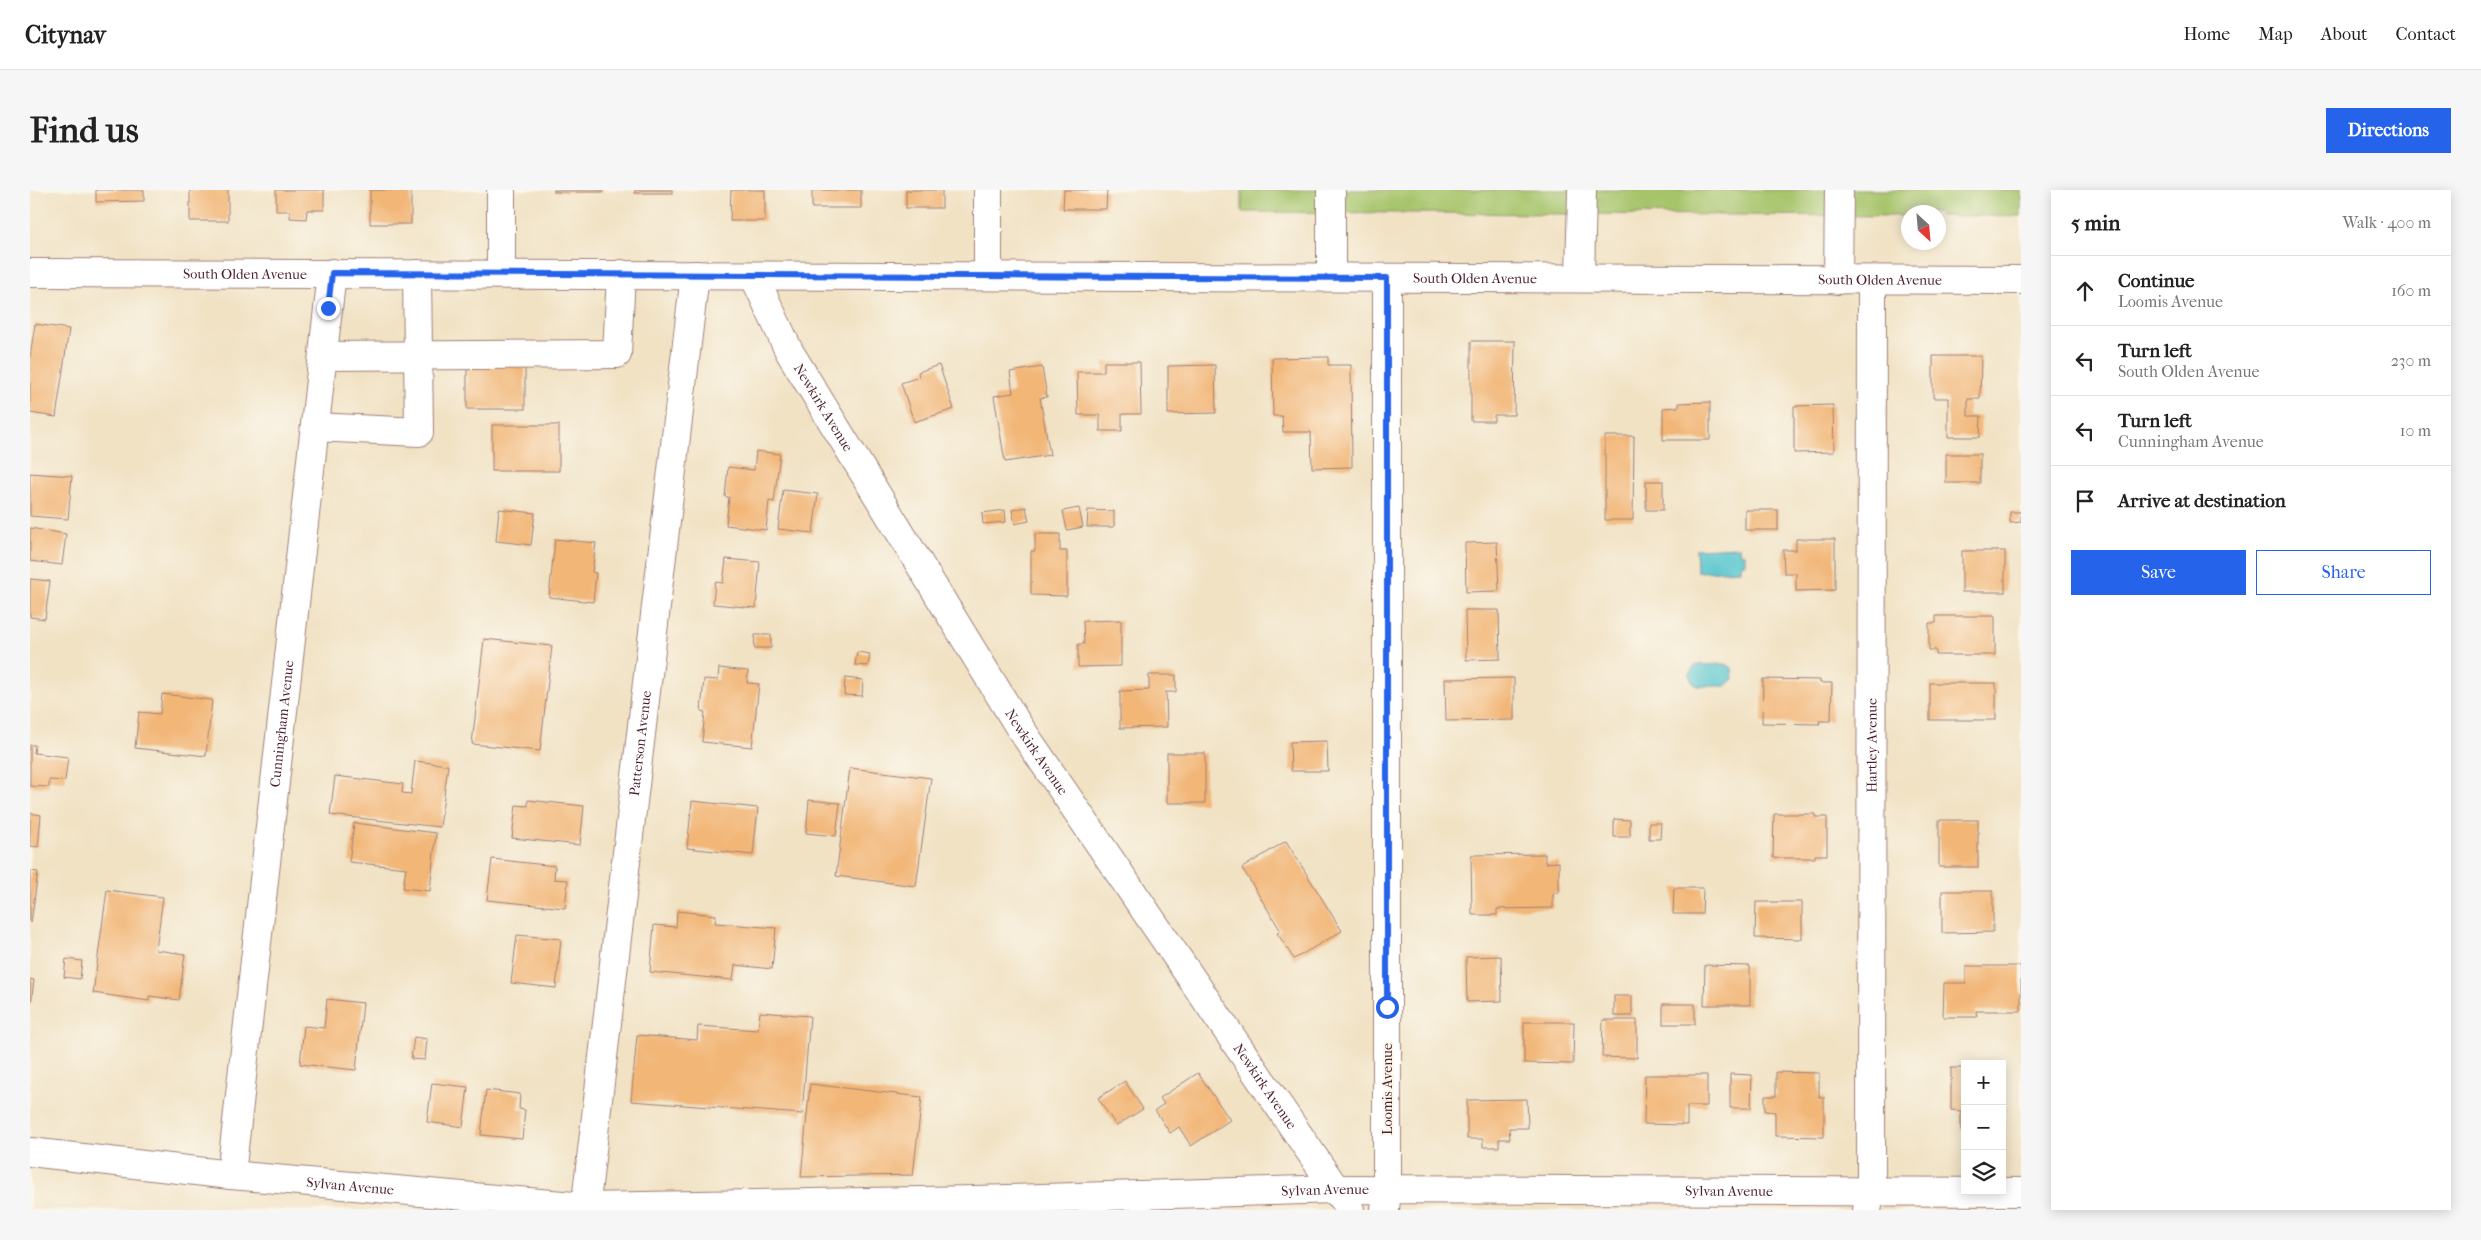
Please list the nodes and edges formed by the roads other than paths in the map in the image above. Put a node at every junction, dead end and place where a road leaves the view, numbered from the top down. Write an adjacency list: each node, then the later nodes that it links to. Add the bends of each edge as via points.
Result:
1 (501, 190): 9 (street)
2 (988, 190): 13 (street)
3 (1331, 190): 14 (street)
4 (1582, 190): 16 (street)
5 (1839, 190): 17 (street)
6 (30, 272): 7 (street, South Olden Avenue)
7 (332, 273): 8 (street, South Olden Avenue); 21 (street, Cunningham Avenue)
8 (417, 274): 9 (street, South Olden Avenue); 20 (street)
9 (501, 274): 10 (street, South Olden Avenue)
10 (621, 274): 11 (street, South Olden Avenue); 20 (street, via 617,354)
11 (695, 275): 12 (street, South Olden Avenue); 31 (street, Patterson Avenue)
12 (754, 276): 13 (street, South Olden Avenue); 26 (street, Newkirk Avenue, via 789,351 1018,726)
13 (988, 276): 14 (street, South Olden Avenue)
14 (1331, 277): 15 (street, South Olden Avenue)
15 (1387, 278): 16 (street, South Olden Avenue); 27 (street, Loomis Avenue)
16 (1580, 278): 17 (street, South Olden Avenue)
17 (1838, 280): 18 (street, South Olden Avenue)
18 (1872, 280): 19 (street, South Olden Avenue); 28 (street, Hartley Avenue)
19 (2021, 280)
20 (420, 355): 21 (street); 22 (street, via 420,432)
21 (323, 356): 22 (street, Cunningham Avenue)
22 (315, 427): 24 (street, Cunningham Avenue)
23 (30, 1152): 24 (street, Sylvan Avenue)
24 (231, 1175): 29 (street, Sylvan Avenue)
25 (2021, 1192): 28 (street, Sylvan Avenue)
26 (1343, 1199): 27 (street, Sylvan Avenue); 30 (street, Sylvan Avenue)
27 (1386, 1200): 28 (street, Sylvan Avenue)
28 (1869, 1201)
29 (438, 1202): 31 (street, Sylvan Avenue)
30 (976, 1205): 31 (street, Sylvan Avenue)
31 (585, 1209)

